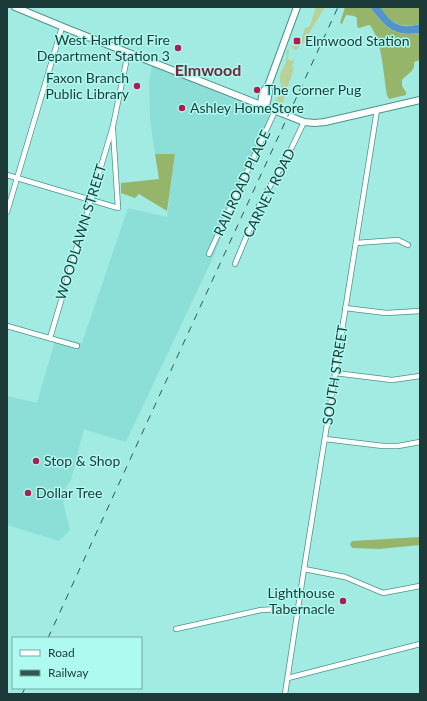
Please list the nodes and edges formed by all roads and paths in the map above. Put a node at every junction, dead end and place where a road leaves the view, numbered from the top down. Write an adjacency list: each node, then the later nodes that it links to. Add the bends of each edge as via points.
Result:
1 (15, 7): 3 (main road)
2 (297, 7): 6 (main road, via 268,86 267,102)
3 (62, 27): 4 (main road); 12 (street)
4 (128, 53): 6 (main road); 10 (street, WOODLAWN STREET)
5 (420, 100): 7 (main road)
6 (262, 106): 8 (main road)
7 (376, 110): 9 (main road, via 326,122); 15 (street, SOUTH STREET)
8 (275, 111): 9 (main road); 17 (street, RAILROAD PLACE)
9 (304, 122): 18 (street, CARNEY ROAD, via 260,204)
10 (113, 126): 13 (street, WOODLAWN STREET); 13 (street, WOODLAWN STREET, via 118,208)
11 (7, 175): 12 (street)
12 (17, 178): 13 (street); 14 (street)
13 (91, 200): 22 (street, WOODLAWN STREET)
14 (7, 212)
15 (356, 243): 16 (street, via 398,240); 19 (street, SOUTH STREET)
16 (408, 245)
17 (209, 254)
18 (235, 264)
19 (346, 308): 20 (street, via 386,313); 24 (street, SOUTH STREET)
20 (420, 311)
21 (7, 326): 22 (street)
22 (50, 338): 23 (street)
23 (77, 346)
24 (335, 373): 25 (street, via 392,380); 26 (street, SOUTH STREET)
25 (420, 376)
26 (325, 439): 27 (street, via 383,446); 28 (street, SOUTH STREET)
27 (420, 442)
28 (304, 569): 29 (street, via 345,577 384,593); 30 (street, SOUTH STREET)
29 (420, 586)
30 (298, 611): 31 (street, via 262,610); 33 (street, SOUTH STREET)
31 (176, 629)
32 (420, 644): 33 (street)
33 (288, 678): 34 (street, SOUTH STREET)
34 (285, 694)

